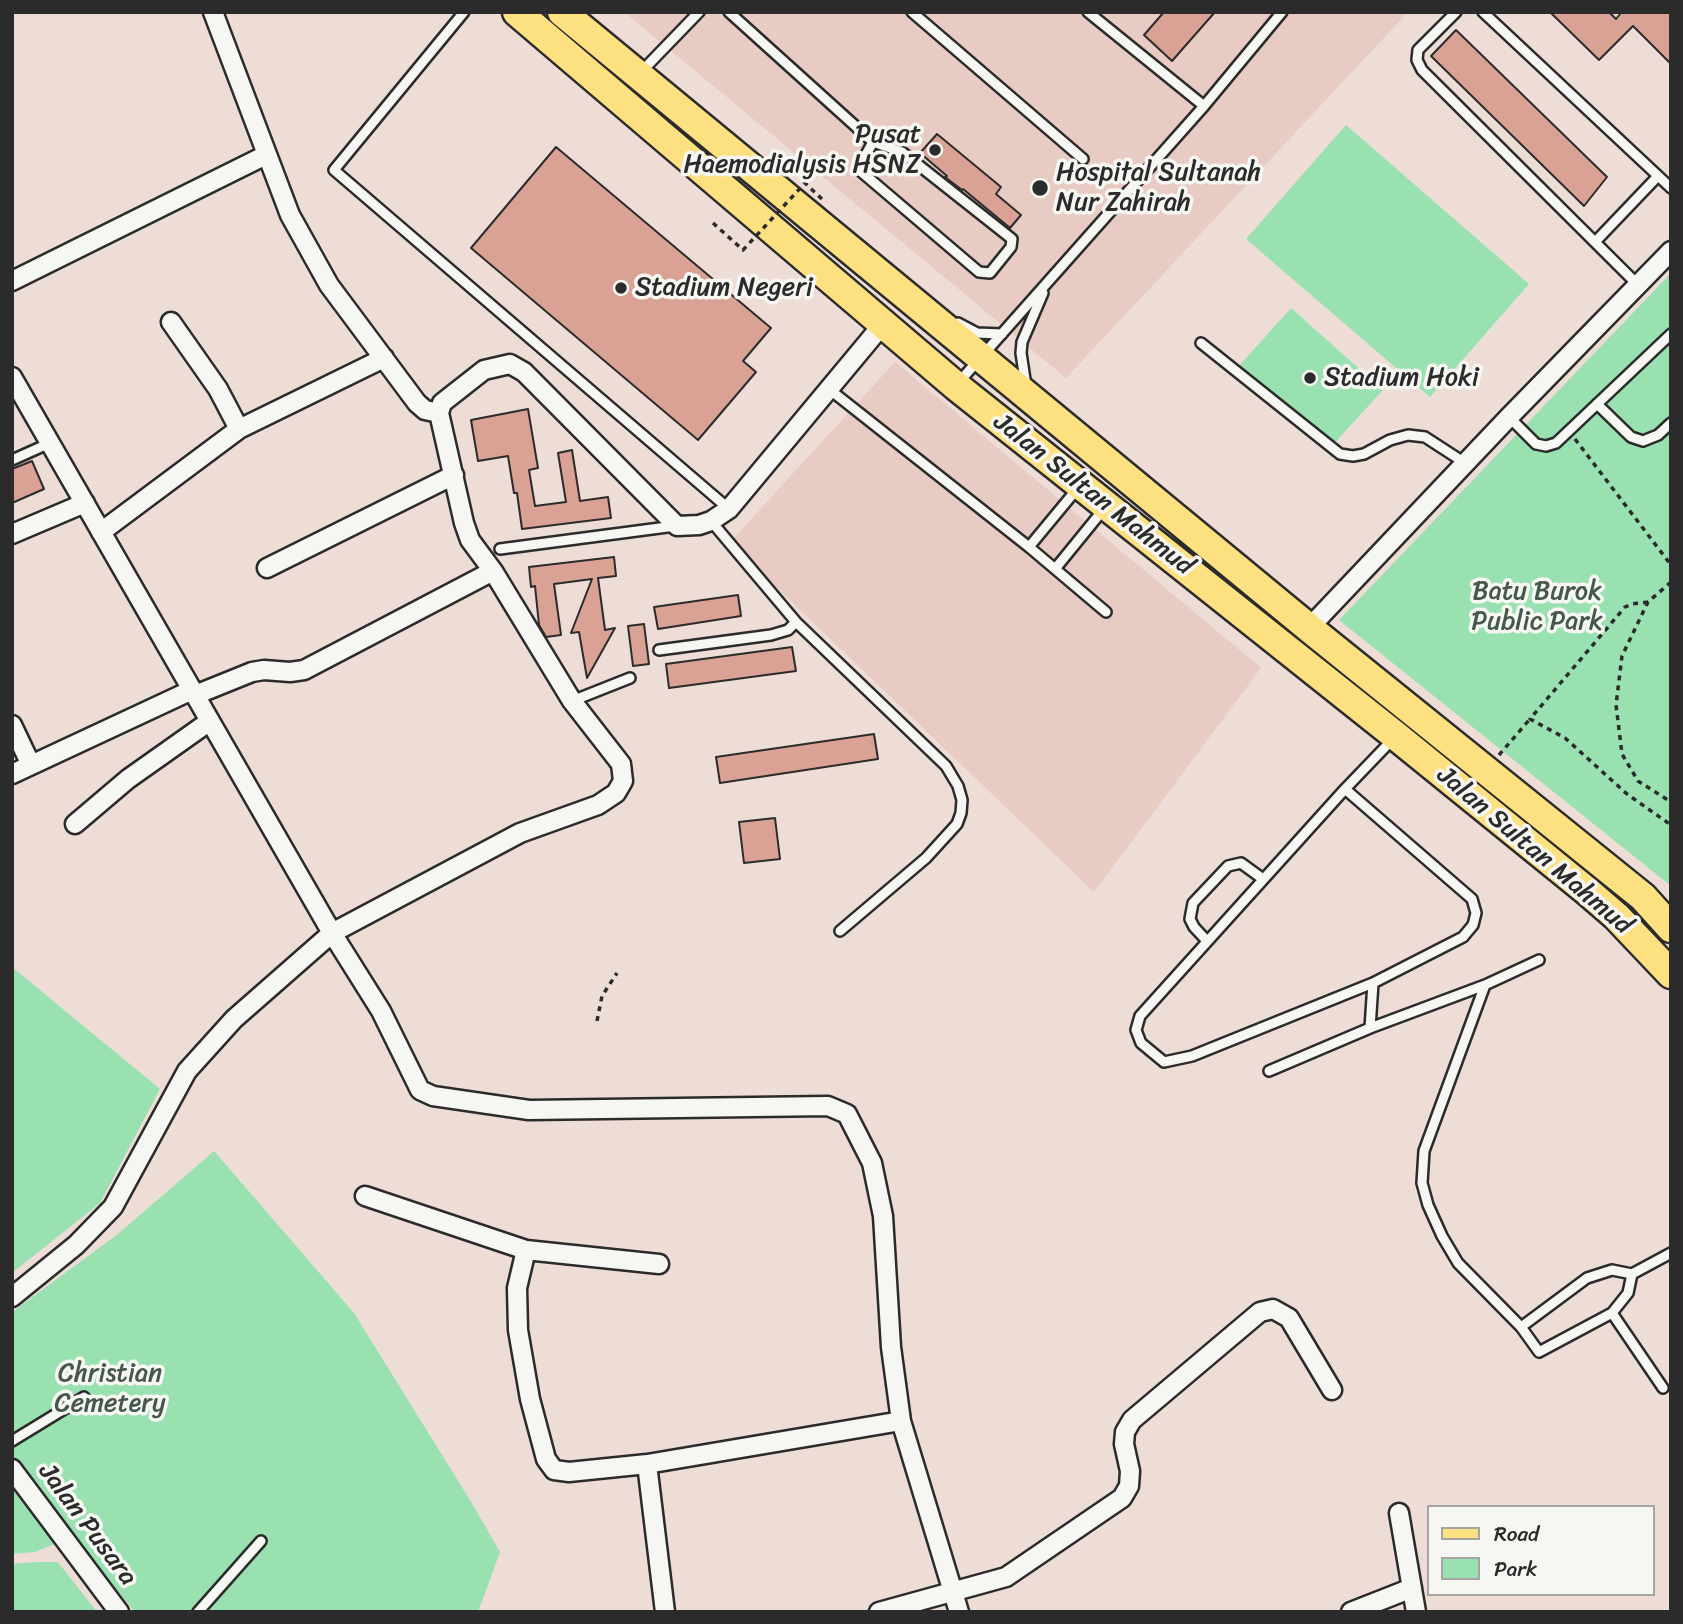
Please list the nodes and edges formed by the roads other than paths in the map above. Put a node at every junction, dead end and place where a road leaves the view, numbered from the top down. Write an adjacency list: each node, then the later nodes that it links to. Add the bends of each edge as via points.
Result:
1 (214, 12): 15 (street)
2 (464, 12): 48 (lane, via 334,170)
3 (517, 12): 26 (main road, Jalan Sultan Mahmud)
4 (562, 12): 12 (main road, Jalan Sultan Mahmud)
5 (699, 12): 12 (lane)
6 (729, 12): 14 (lane)
7 (912, 12): 16 (lane)
8 (1088, 12): 13 (lane)
9 (1283, 12): 13 (lane)
10 (1456, 12): 19 (lane, via 1418,50 1422,70)
11 (1483, 12): 17 (lane)
12 (638, 75): 24 (main road, Jalan Sultan Mahmud)
13 (1204, 106): 22 (lane)
14 (873, 142): 14 (lane, via 902,152 1012,240 990,273 979,272 858,169)
15 (266, 155): 21 (street); 30 (street, via 290,215 329,285)
16 (1083, 159)
17 (1658, 176): 18 (lane); 19 (lane)
18 (1671, 188)
19 (1596, 242): 23 (lane)
20 (1671, 251): 23 (street)
21 (12, 281)
22 (1047, 285): 27 (lane); 35 (lane, via 1022,342)
23 (1637, 285): 38 (street)
24 (912, 301): 27 (lane, via 977,333); 31 (main road, Jalan Sultan Mahmud)
25 (171, 322): 40 (street, via 218,389)
26 (883, 324): 33 (main road, Jalan Sultan Mahmud); 34 (street)
27 (1002, 334): 31 (lane)
28 (1671, 334): 36 (lane)
29 (1201, 343): 43 (lane, via 1340,454 1364,453 1408,435 1424,437)
30 (384, 358): 37 (street, via 417,403); 40 (street)
31 (981, 358): 33 (lane); 35 (main road, Jalan Sultan Mahmud)
32 (12, 377): 41 (street)
33 (956, 386): 45 (main road, Jalan Sultan Mahmud)
34 (829, 389): 48 (street); 53 (lane)
35 (1028, 397): 60 (main road, Jalan Sultan Mahmud)
36 (1597, 404): 38 (lane, via 1556,443 1546,446 1536,444); 39 (lane, via 1631,437 1643,441)
37 (439, 413): 44 (street); 50 (street, via 442,403 484,370 510,364 524,372)
38 (1509, 417): 43 (street)
39 (1671, 423)
40 (239, 429): 51 (street)
41 (50, 443): 42 (lane); 46 (street)
42 (12, 460)
43 (1465, 463): 60 (street)
44 (454, 475): 55 (street); 57 (street, via 470,540)
45 (1080, 485): 47 (main road, Jalan Sultan Mahmud); 53 (lane)
46 (85, 503): 51 (street); 52 (street)
47 (1106, 505): 56 (lane); 67 (main road, Jalan Sultan Mahmud)
48 (729, 509): 49 (street)
49 (711, 521): 50 (street); 59 (lane)
50 (677, 526): 54 (lane)
51 (101, 531): 63 (street)
52 (12, 534)
53 (1029, 547): 56 (lane)
54 (500, 549)
55 (267, 568)
56 (1055, 569): 58 (lane)
57 (493, 571): 63 (street, via 304,670 252,672); 64 (street)
58 (1105, 612)
59 (796, 622): 61 (lane, via 771,635); 74 (lane, via 946,766 962,800 957,824 926,858)
60 (1309, 628): 73 (main road, Jalan Sultan Mahmud, via 1643,897)
61 (659, 650)
62 (630, 678): 64 (lane)
63 (193, 692): 65 (street); 68 (street)
64 (572, 701): 75 (street, via 621,764 623,781 615,793 597,805 520,833)
65 (210, 721): 71 (street, via 128,779); 75 (street)
66 (12, 725): 68 (street)
67 (1396, 736): 70 (lane); 78 (main road, Jalan Sultan Mahmud, via 1616,916)
68 (31, 765): 69 (street)
69 (12, 774)
70 (1345, 789): 72 (lane); 79 (lane, via 1472,899 1476,913 1463,937)
71 (75, 824)
72 (1263, 879): 76 (lane); 76 (lane, via 1241,863 1228,866 1193,903 1190,919)
73 (1671, 928)
74 (840, 931)
75 (332, 933): 88 (street, via 234,1019 187,1071 113,1207 76,1245); 94 (street, via 382,1011 421,1090 433,1097 529,1110 828,1106 847,1114 872,1163 883,1216)
76 (1207, 941): 79 (lane, via 1140,1016 1136,1030 1141,1043 1164,1062 1192,1056)
77 (1539, 960): 80 (lane)
78 (1671, 974)
79 (1373, 983): 81 (lane)
80 (1485, 985): 81 (lane); 90 (lane, via 1424,1151 1422,1183 1428,1205 1458,1263)
81 (1370, 1028): 82 (lane)
82 (1269, 1071)
83 (365, 1196): 84 (street)
84 (526, 1250): 86 (street); 96 (street, via 517,1289 518,1330 545,1459 554,1470 569,1472)
85 (1671, 1253): 87 (lane)
86 (659, 1264)
87 (1632, 1274): 89 (lane, via 1628,1293); 90 (lane, via 1612,1270 1587,1278)
88 (12, 1297)
89 (1612, 1313): 90 (lane, via 1539,1352); 91 (lane)
90 (1521, 1327)
91 (1663, 1388)
92 (1332, 1390): 101 (street, via 1289,1318 1273,1309 1261,1312 1132,1420 1124,1444 1129,1486 1122,1498 1006,1577)
93 (84, 1397): 95 (lane)
94 (901, 1421): 96 (street); 101 (street)
95 (12, 1441)
96 (647, 1464): 104 (street)
97 (12, 1469): 102 (street, Jalan Pusara)
98 (1399, 1513): 100 (street)
99 (261, 1541): 103 (lane)
100 (1412, 1588): 107 (street); 108 (street)
101 (952, 1591): 105 (street); 106 (street)
102 (119, 1612)
103 (198, 1612)
104 (665, 1612)
105 (879, 1612)
106 (959, 1612)
107 (1351, 1612)
108 (1416, 1612)

